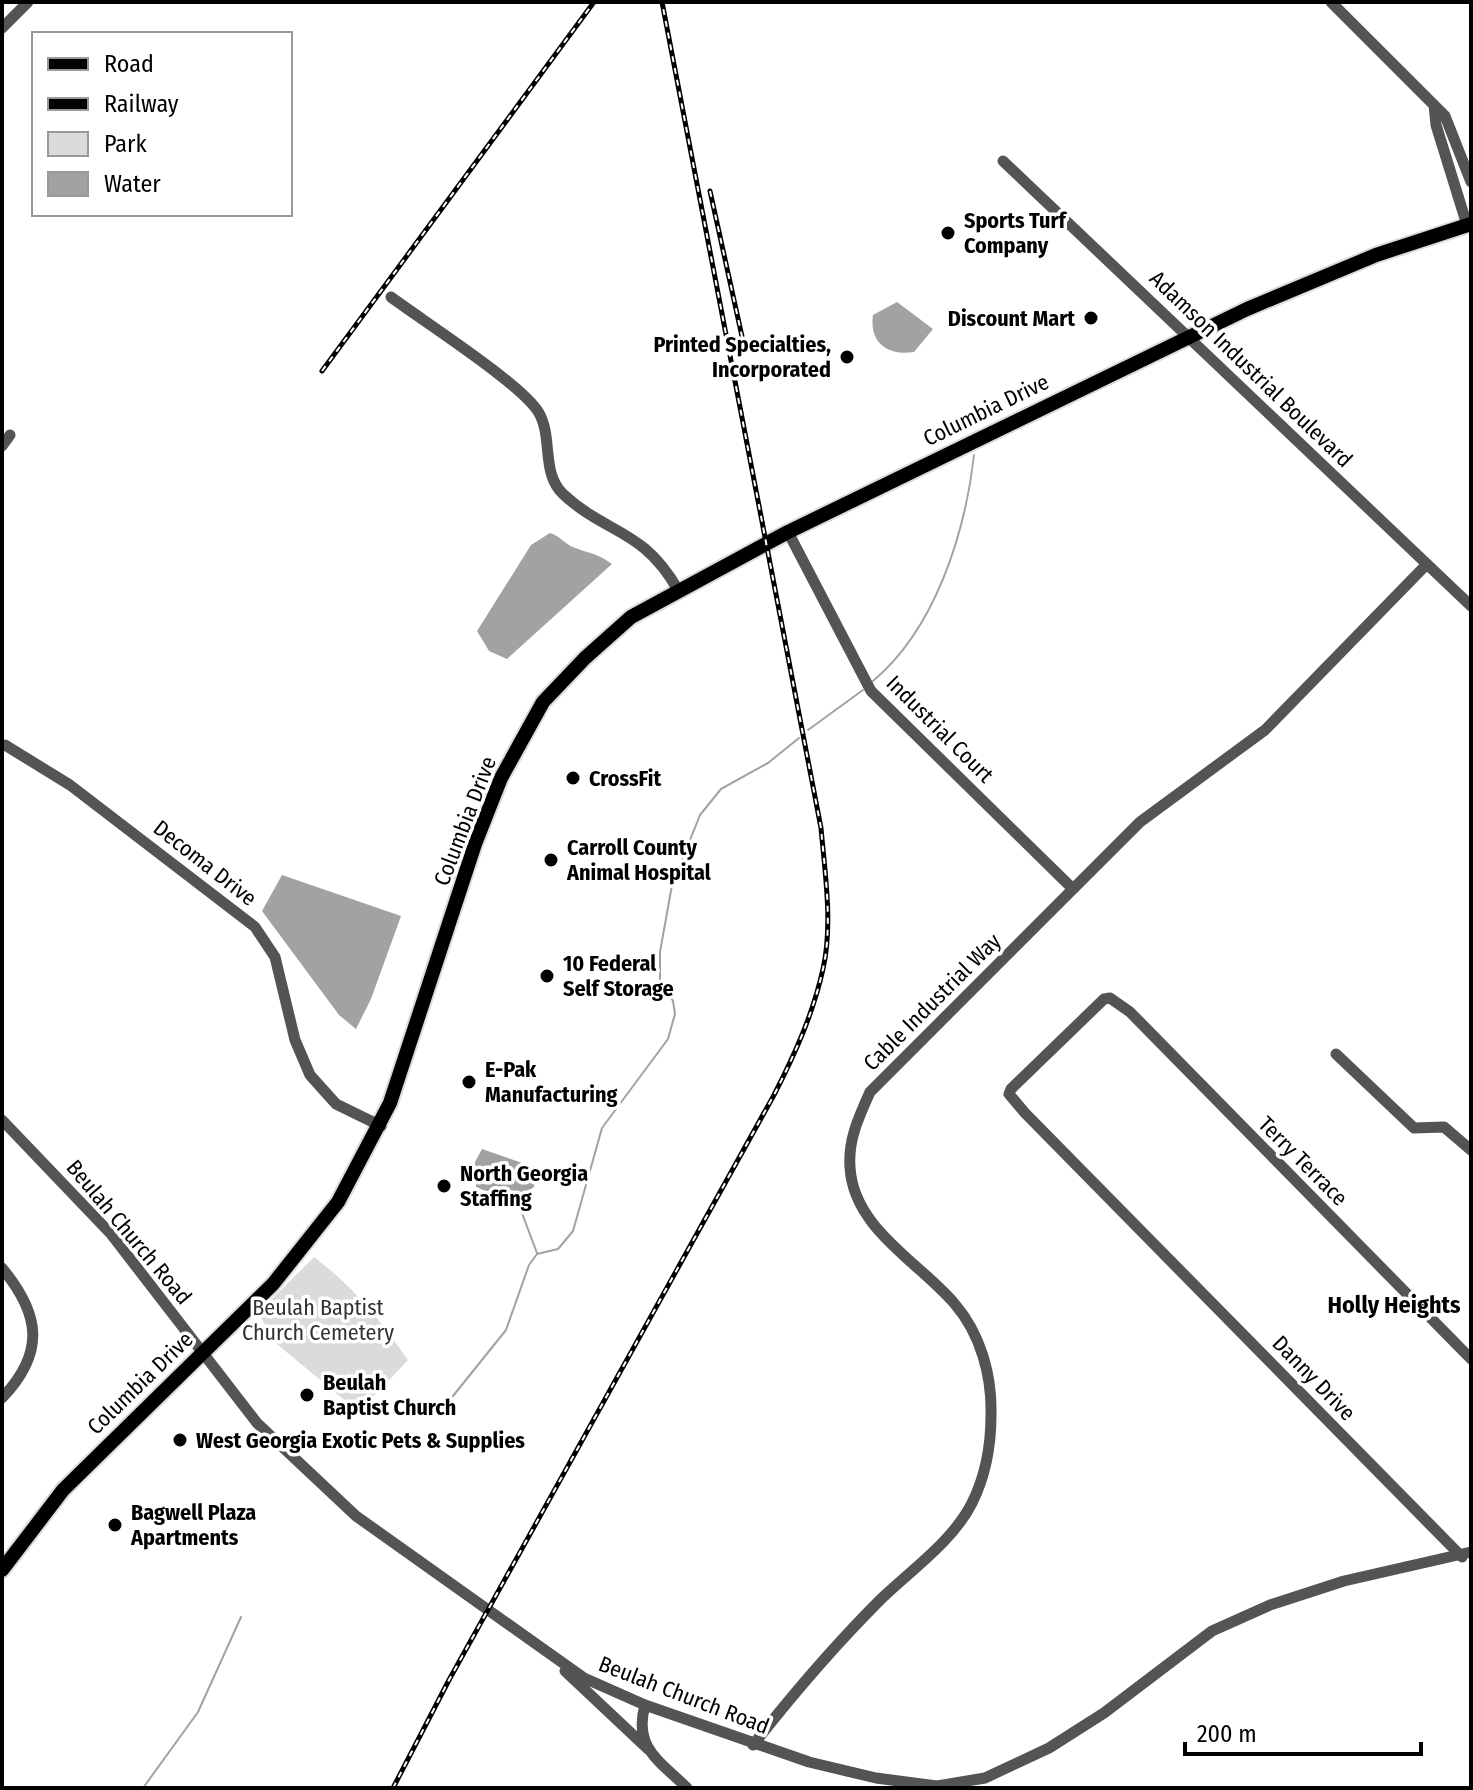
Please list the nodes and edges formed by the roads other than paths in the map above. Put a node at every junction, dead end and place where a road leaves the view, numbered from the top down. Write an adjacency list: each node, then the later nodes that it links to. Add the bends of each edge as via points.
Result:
1 (28, 2): 3 (street)
2 (1331, 2): 4 (street)
3 (2, 28)
4 (1434, 105): 6 (street, via 1454,132); 7 (street)
5 (1003, 161): 9 (street, Adamson Industrial Boulevard)
6 (1471, 182)
7 (1469, 225): 9 (main road, Columbia Drive, via 1366,259)
8 (391, 297): 14 (street, via 532,403 541,416 552,479 561,492 643,544)
9 (1190, 338): 12 (main road, Columbia Drive); 13 (street, Adamson Industrial Boulevard)
10 (10, 435): 11 (street)
11 (2, 446)
12 (788, 532): 14 (main road, Columbia Drive); 17 (street, Industrial Court, via 871,691)
13 (1427, 564): 15 (street, Adamson Industrial Boulevard); 17 (street, Cable Industrial Way, via 1265,730 1140,822)
14 (678, 590): 21 (main road, Columbia Drive, via 631,617 543,702 475,844)
15 (1471, 606)
16 (3, 745): 21 (street, Decoma Drive, via 70,785 255,927 275,957 295,1040 310,1075 336,1104)
17 (1073, 889): 31 (street, Cable Industrial Way, via 870,1092 852,1133 850,1169 862,1206 891,1244 955,1304 978,1341 992,1385 986,1469 971,1506 948,1535 806,1678)
18 (1104, 999): 25 (street, Terry Terrace, via 1130,1012); 27 (street, Danny Drive, via 1034,1063 1009,1094)
19 (1336, 1054): 22 (street, via 1414,1128 1444,1127)
20 (2, 1120): 24 (street, Beulah Church Road, via 111,1234)
21 (381, 1126): 24 (main road, Columbia Drive, via 311,1240)
22 (1471, 1150)
23 (2, 1268): 26 (street, via 31,1311 34,1326 19,1380)
24 (202, 1353): 28 (main road, Columbia Drive, via 63,1490); 29 (street, Beulah Church Road, via 257,1423 336,1499)
25 (1471, 1359)
26 (3, 1394)
27 (1466, 1555): 31 (street, Beulah Church Road, via 1344,1581 1212,1631 1107,1711 1049,1748 985,1778 937,1786 876,1778)
28 (2, 1570)
29 (550, 1656): 30 (street, Beulah Church Road); 32 (street)
30 (645, 1705): 31 (street, Beulah Church Road); 32 (street, via 641,1729)
31 (753, 1745)
32 (649, 1750): 33 (street)
33 (687, 1788)

